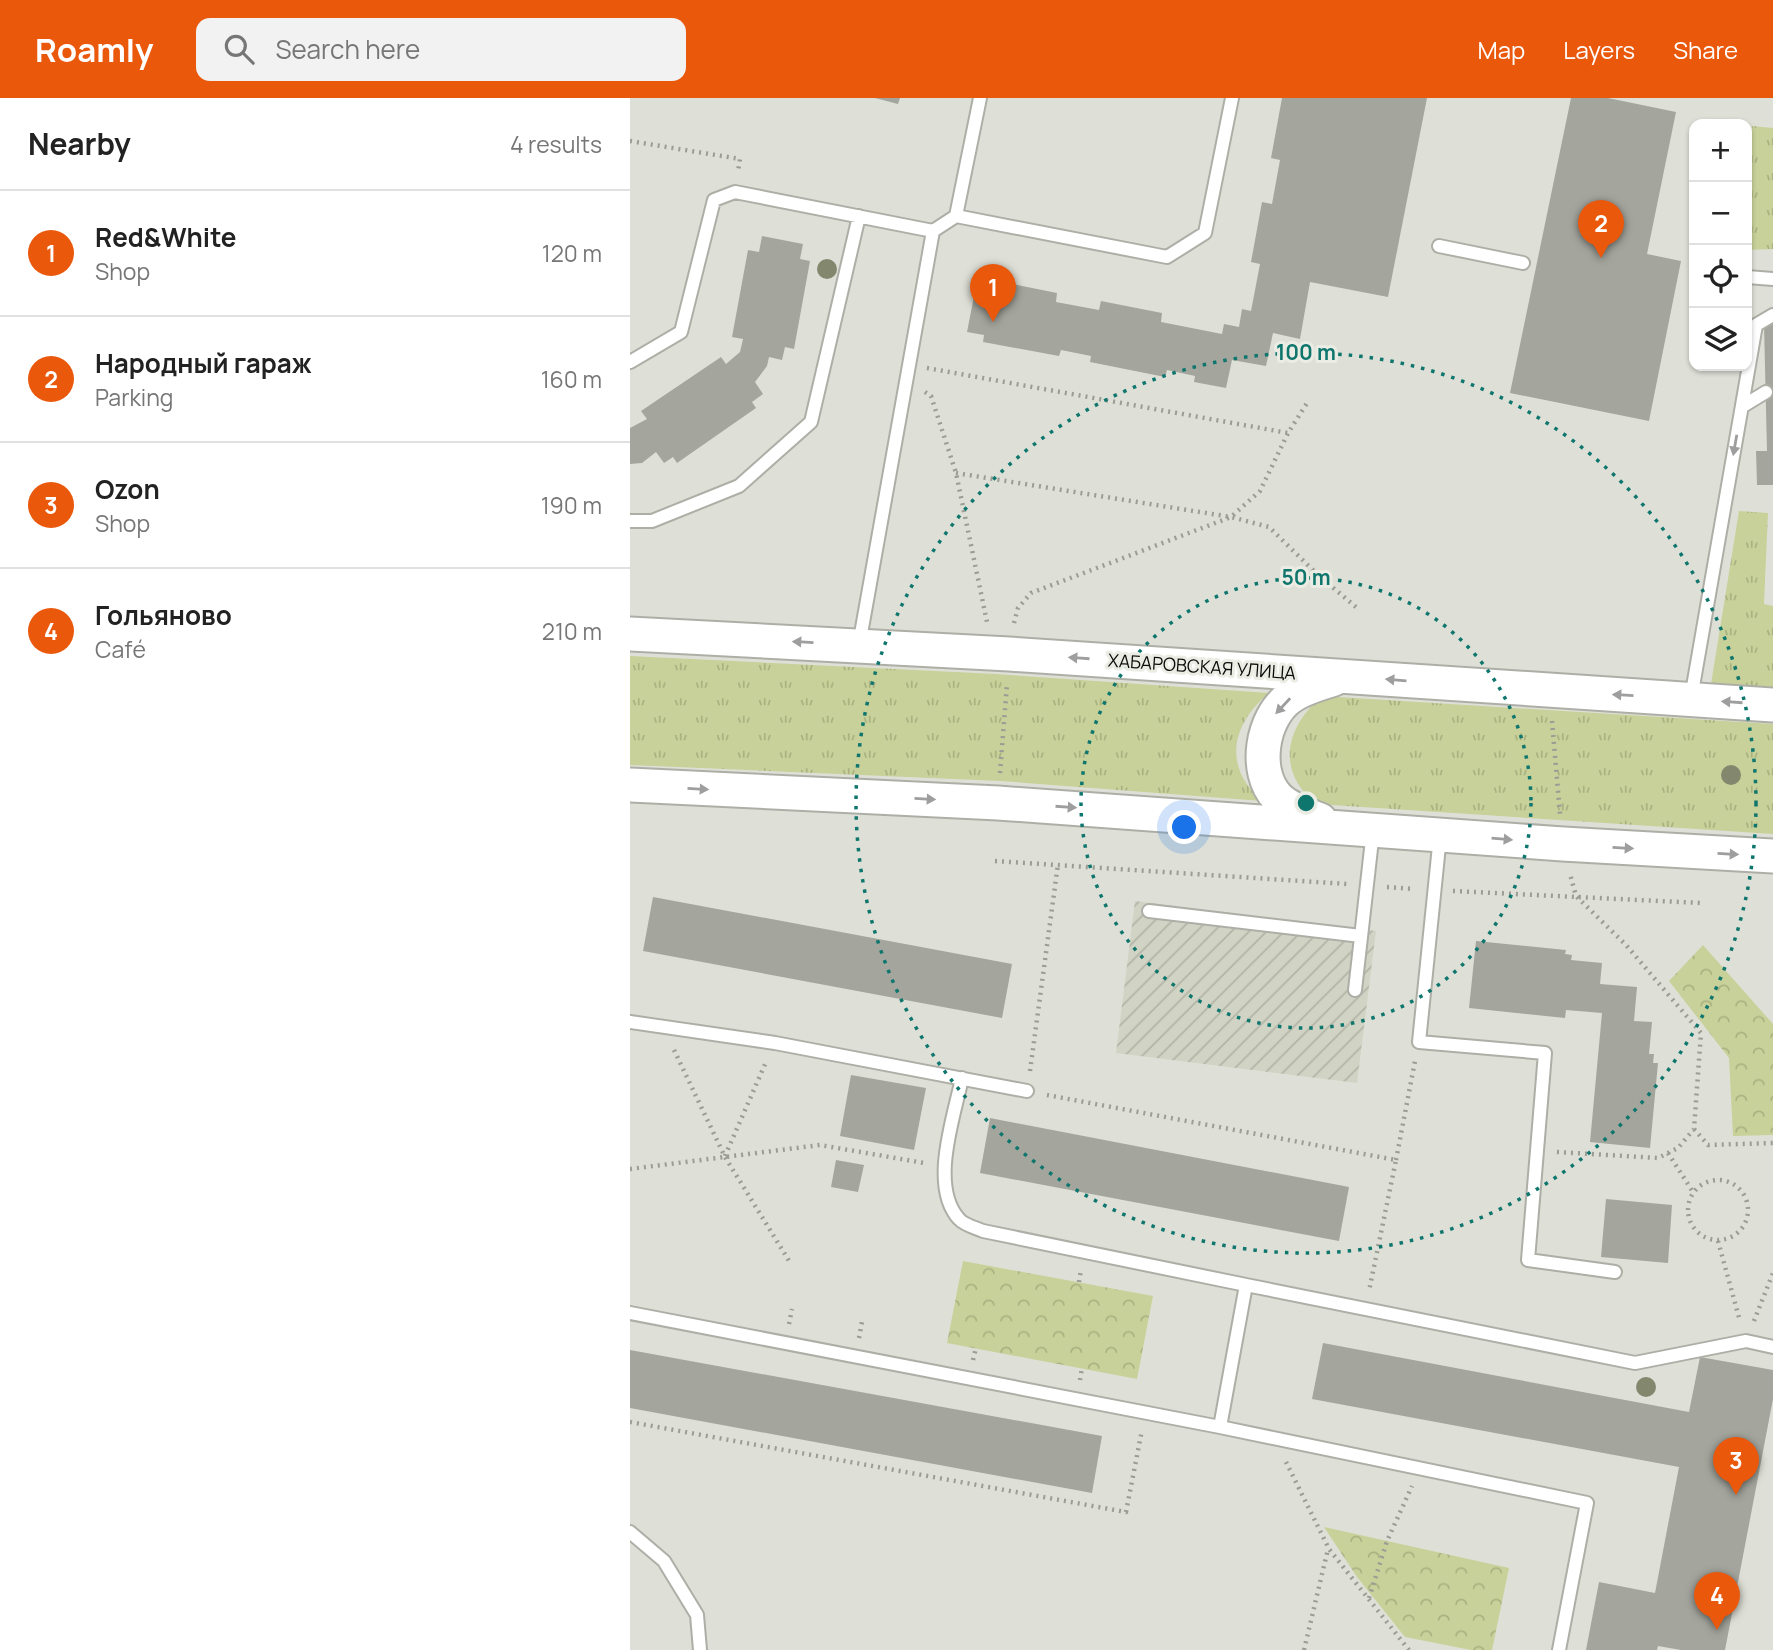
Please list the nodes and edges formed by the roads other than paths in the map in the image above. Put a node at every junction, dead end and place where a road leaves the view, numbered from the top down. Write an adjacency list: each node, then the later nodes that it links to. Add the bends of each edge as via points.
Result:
1 (980, 98): 4 (lane)
2 (1232, 98): 4 (lane, via 1205,233 1167,257)
3 (859, 216): 5 (lane); 11 (lane, via 735,192 714,200 681,332); 14 (lane, via 811,422 739,486 652,521)
4 (956, 216): 5 (lane)
5 (933, 231): 16 (lane)
6 (1439, 246): 7 (lane)
7 (1523, 262)
8 (1752, 278): 9 (lane)
9 (1773, 279)
10 (1773, 315): 13 (lane, via 1756,325)
11 (630, 362)
12 (1766, 392): 13 (lane)
13 (1743, 406): 18 (lane, one-way to 18)
14 (630, 521)
15 (630, 634): 16 (main road, ХАБАРОВСКАЯ УЛИЦА, one-way to 15)
16 (859, 645): 17 (main road, ХАБАРОВСКАЯ УЛИЦА, one-way to 16)
17 (1343, 676): 18 (main road, ХАБАРОВСКАЯ УЛИЦА, one-way to 17); 21 (main road, one-way to 21, via 1287,699 1271,720 1262,745 1276,796 1302,813)
18 (1691, 699): 19 (main road, ХАБАРОВСКАЯ УЛИЦА, one-way to 18)
19 (1773, 705)
20 (630, 786): 21 (main road, one-way to 21, via 998,803)
21 (1336, 826): 22 (main road)
22 (1374, 828): 23 (main road); 26 (lane)
23 (1440, 833): 24 (main road, one-way to 24); 31 (lane, via 1419,1042 1545,1053 1528,1261)
24 (1773, 856)
25 (1149, 911): 26 (lane)
26 (1361, 936): 27 (lane)
27 (1355, 990)
28 (630, 1022): 29 (lane)
29 (962, 1078): 30 (lane); 32 (lane, via 944,1193 959,1220 983,1231)
30 (1027, 1091)
31 (1615, 1272)
32 (1246, 1285): 34 (lane, via 1635,1363 1746,1341); 35 (lane)
33 (630, 1313): 35 (lane)
34 (1773, 1347)
35 (1220, 1427): 38 (lane, via 1587,1503)
36 (630, 1532): 37 (lane, via 664,1561 684,1593 696,1615)
37 (700, 1650)
38 (1559, 1650)

